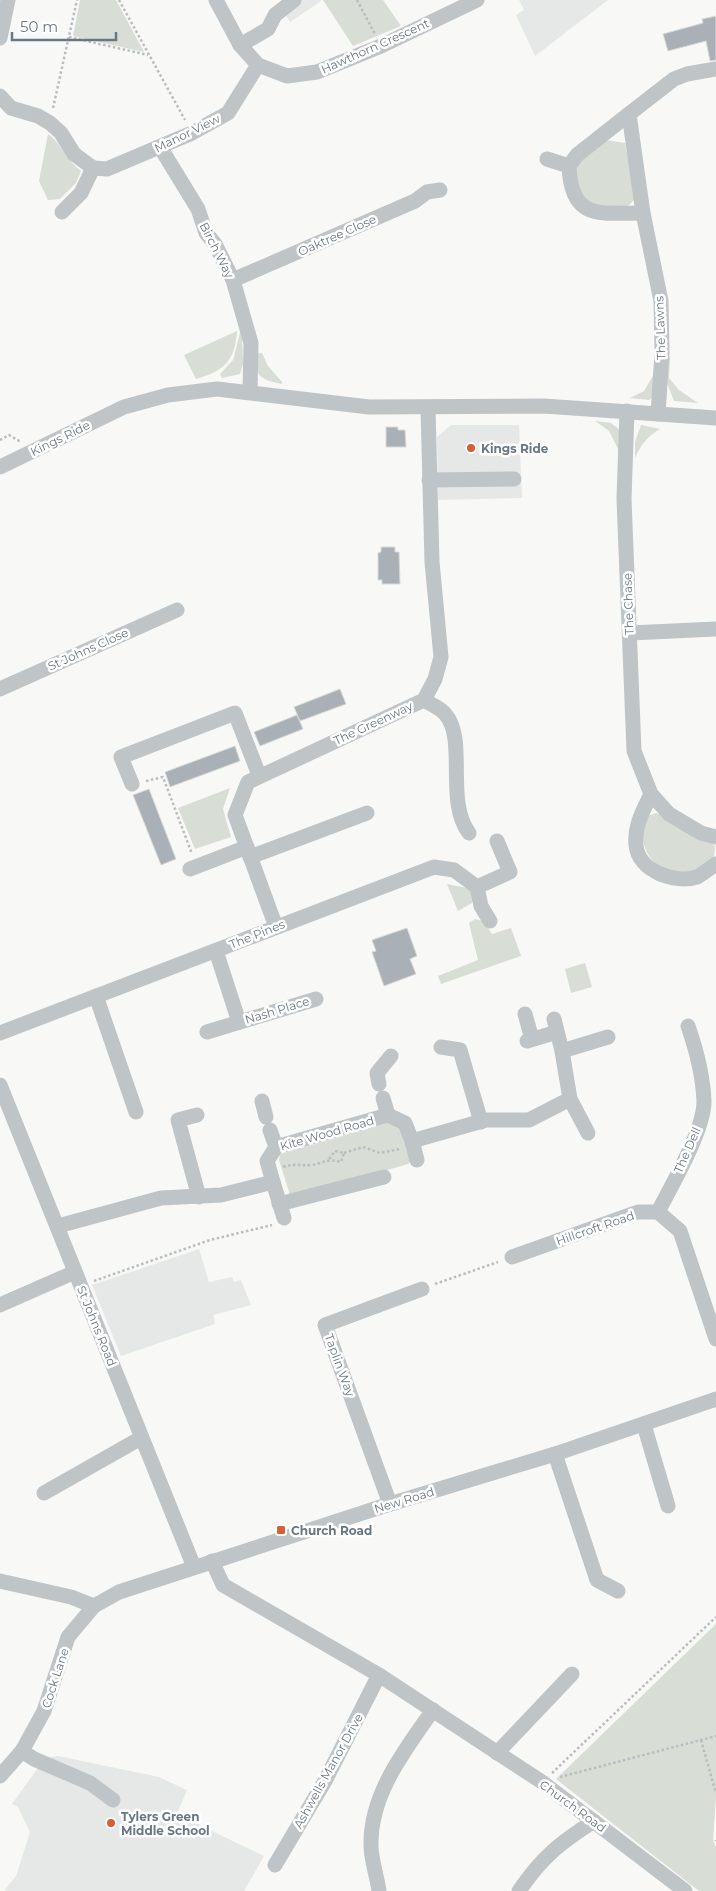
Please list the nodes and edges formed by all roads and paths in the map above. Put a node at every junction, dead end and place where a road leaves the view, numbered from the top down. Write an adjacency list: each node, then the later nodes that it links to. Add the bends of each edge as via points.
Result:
1 (8, 0): 9 (street)
2 (77, 0): 8 (path)
3 (119, 0): 12 (path)
4 (216, 0): 10 (street, Hawthorn Crescent)
5 (294, 0): 10 (street, via 275,15 268,29)
6 (357, 0): 11 (path)
7 (469, 2): 11 (street, Hawthorn Crescent)
8 (69, 37): 12 (path); 17 (path)
9 (0, 38)
10 (240, 45): 13 (street, Hawthorn Crescent)
11 (381, 46): 13 (street, Hawthorn Crescent, via 317,72 287,76)
12 (149, 55): 18 (path)
13 (258, 65): 18 (street, Manor View, via 228,113)
14 (716, 69): 16 (street, via 687,74 674,80)
15 (0, 96): 17 (street, via 11,108)
16 (629, 114): 21 (street, via 577,154); 25 (street, The Lawns)
17 (50, 123): 22 (street, via 61,133 74,154)
18 (192, 133): 19 (street, Manor View)
19 (160, 147): 22 (street, Manor View, via 107,169); 26 (street, Birch Way, via 198,209 206,233)
20 (547, 159): 21 (street)
21 (569, 166): 25 (street, via 569,180 583,208 594,213)
22 (92, 168): 24 (street, via 81,193)
23 (440, 190): 26 (street, Oaktree Close, via 427,192 415,201)
24 (62, 212)
25 (643, 213): 30 (street, The Lawns, via 661,301)
26 (233, 280): 27 (street, Birch Way, via 251,343)
27 (250, 392): 28 (street, Kings Ride, via 369,407); 34 (street, Kings Ride, via 217,388 168,395 124,407)
28 (428, 408): 29 (street, Kings Ride, via 544,406); 36 (street, The Greenway)
29 (627, 411): 30 (street, Kings Ride); 39 (street, The Chase, via 624,499)
30 (658, 414): 31 (street, Kings Ride)
31 (716, 418)
32 (0, 440): 33 (path, via 10,435)
33 (22, 444)
34 (0, 466)
35 (514, 479): 36 (street)
36 (429, 480): 41 (street, The Greenway, via 432,562 441,657 435,679)
37 (177, 610): 40 (street, St Johns Close)
38 (716, 629): 39 (street)
39 (630, 633): 44 (street, The Chase, via 634,751)
40 (0, 689)
41 (424, 700): 42 (street, The Greenway); 46 (street, via 446,714 454,729 456,784 463,825)
42 (259, 775): 43 (street, via 235,713 121,757); 49 (street, The Greenway, via 248,782 235,815)
43 (132, 784): 51 (path, via 163,777)
44 (651, 794): 47 (street, The Chase, via 670,814 701,833); 50 (street, via 636,826 636,848 649,869 676,879 698,876)
45 (367, 813): 49 (street)
46 (469, 833)
47 (716, 837)
48 (497, 841): 52 (street, via 510,872)
49 (248, 852): 51 (street); 54 (street, The Greenway)
50 (716, 864)
51 (194, 868)
52 (477, 887): 53 (street); 54 (street, The Pines, via 454,870 434,867)
53 (490, 921)
54 (276, 927): 55 (street, The Pines)
55 (216, 951): 56 (street, The Pines); 59 (street, Nash Place)
56 (96, 996): 62 (street, The Pines); 71 (street)
57 (316, 999): 59 (street, Nash Place)
58 (525, 1014): 65 (street, via 530,1040 556,1025)
59 (239, 1022): 61 (street, Nash Place)
60 (688, 1026): 85 (street, The Dell, via 695,1044 704,1102 698,1129)
61 (207, 1032)
62 (0, 1033)
63 (608, 1037): 65 (street)
64 (441, 1048): 74 (street, via 460,1050)
65 (562, 1050): 68 (street)
66 (391, 1056): 73 (street, via 376,1074)
67 (0, 1085): 70 (street, St Johns Road)
68 (570, 1099): 74 (street, via 529,1120); 75 (street)
69 (262, 1101): 77 (street)
70 (3, 1102): 86 (street, St Johns Road)
71 (136, 1112)
72 (197, 1115): 83 (street, via 178,1120)
73 (388, 1115): 76 (street, Kite Wood Road, via 405,1123); 77 (street, Kite Wood Road)
74 (481, 1122): 76 (street)
75 (588, 1133)
76 (412, 1141): 78 (path, via 406,1148 380,1153 363,1147); 80 (street, Kite Wood Road)
77 (276, 1147): 81 (street, Kite Wood Road, via 267,1161)
78 (344, 1153): 79 (path, via 335,1151); 79 (path, via 341,1162)
79 (329, 1159): 81 (path, via 311,1165 295,1163)
80 (417, 1160)
81 (271, 1176): 83 (street, via 221,1195); 84 (street)
82 (384, 1177): 84 (street)
83 (199, 1197): 86 (street, via 161,1198)
84 (281, 1211): 88 (path, via 275,1224)
85 (658, 1212): 87 (street, Hillcroft Road, via 638,1212); 91 (street, via 680,1231)
86 (58, 1226): 88 (street, St Johns Road)
87 (512, 1257): 89 (path)
88 (78, 1279): 90 (street); 94 (street, St Johns Road)
89 (422, 1289): 97 (street, Taplin Way, via 325,1325)
90 (0, 1305)
91 (716, 1339)
92 (716, 1399): 93 (street, New Road)
93 (644, 1425): 95 (street, New Road); 98 (street)
94 (141, 1438): 96 (street); 100 (street, St Johns Road)
95 (555, 1454): 97 (street, New Road); 102 (street, via 597,1580)
96 (44, 1493)
97 (390, 1504): 99 (street, New Road)
98 (668, 1506)
99 (212, 1562): 100 (street, New Road); 106 (street, Church Road, via 223,1585)
100 (194, 1567): 103 (street, New Road, via 119,1592)
101 (0, 1581): 103 (street, via 71,1597)
102 (618, 1591)
103 (94, 1606): 110 (street, Cock Lane, via 68,1637 44,1711)
104 (716, 1617): 113 (path)
105 (572, 1674): 111 (street)
106 (379, 1675): 107 (street, Church Road); 117 (street, Ashwells Manor Drive, via 324,1781)
107 (433, 1710): 111 (street, Church Road); 118 (street, via 400,1758 375,1810 371,1846)
108 (716, 1736): 109 (path)
109 (701, 1740): 113 (path); 114 (path)
110 (22, 1751): 112 (street, Cock Lane); 115 (street, via 90,1783)
111 (497, 1753): 113 (street, Church Road)
112 (0, 1776)
113 (542, 1782): 116 (street, Church Road)
114 (716, 1793)
115 (113, 1800)
116 (594, 1821): 119 (street, via 546,1855); 120 (street, Church Road)
117 (274, 1865)
118 (379, 1891)
119 (519, 1891)
120 (685, 1891)

